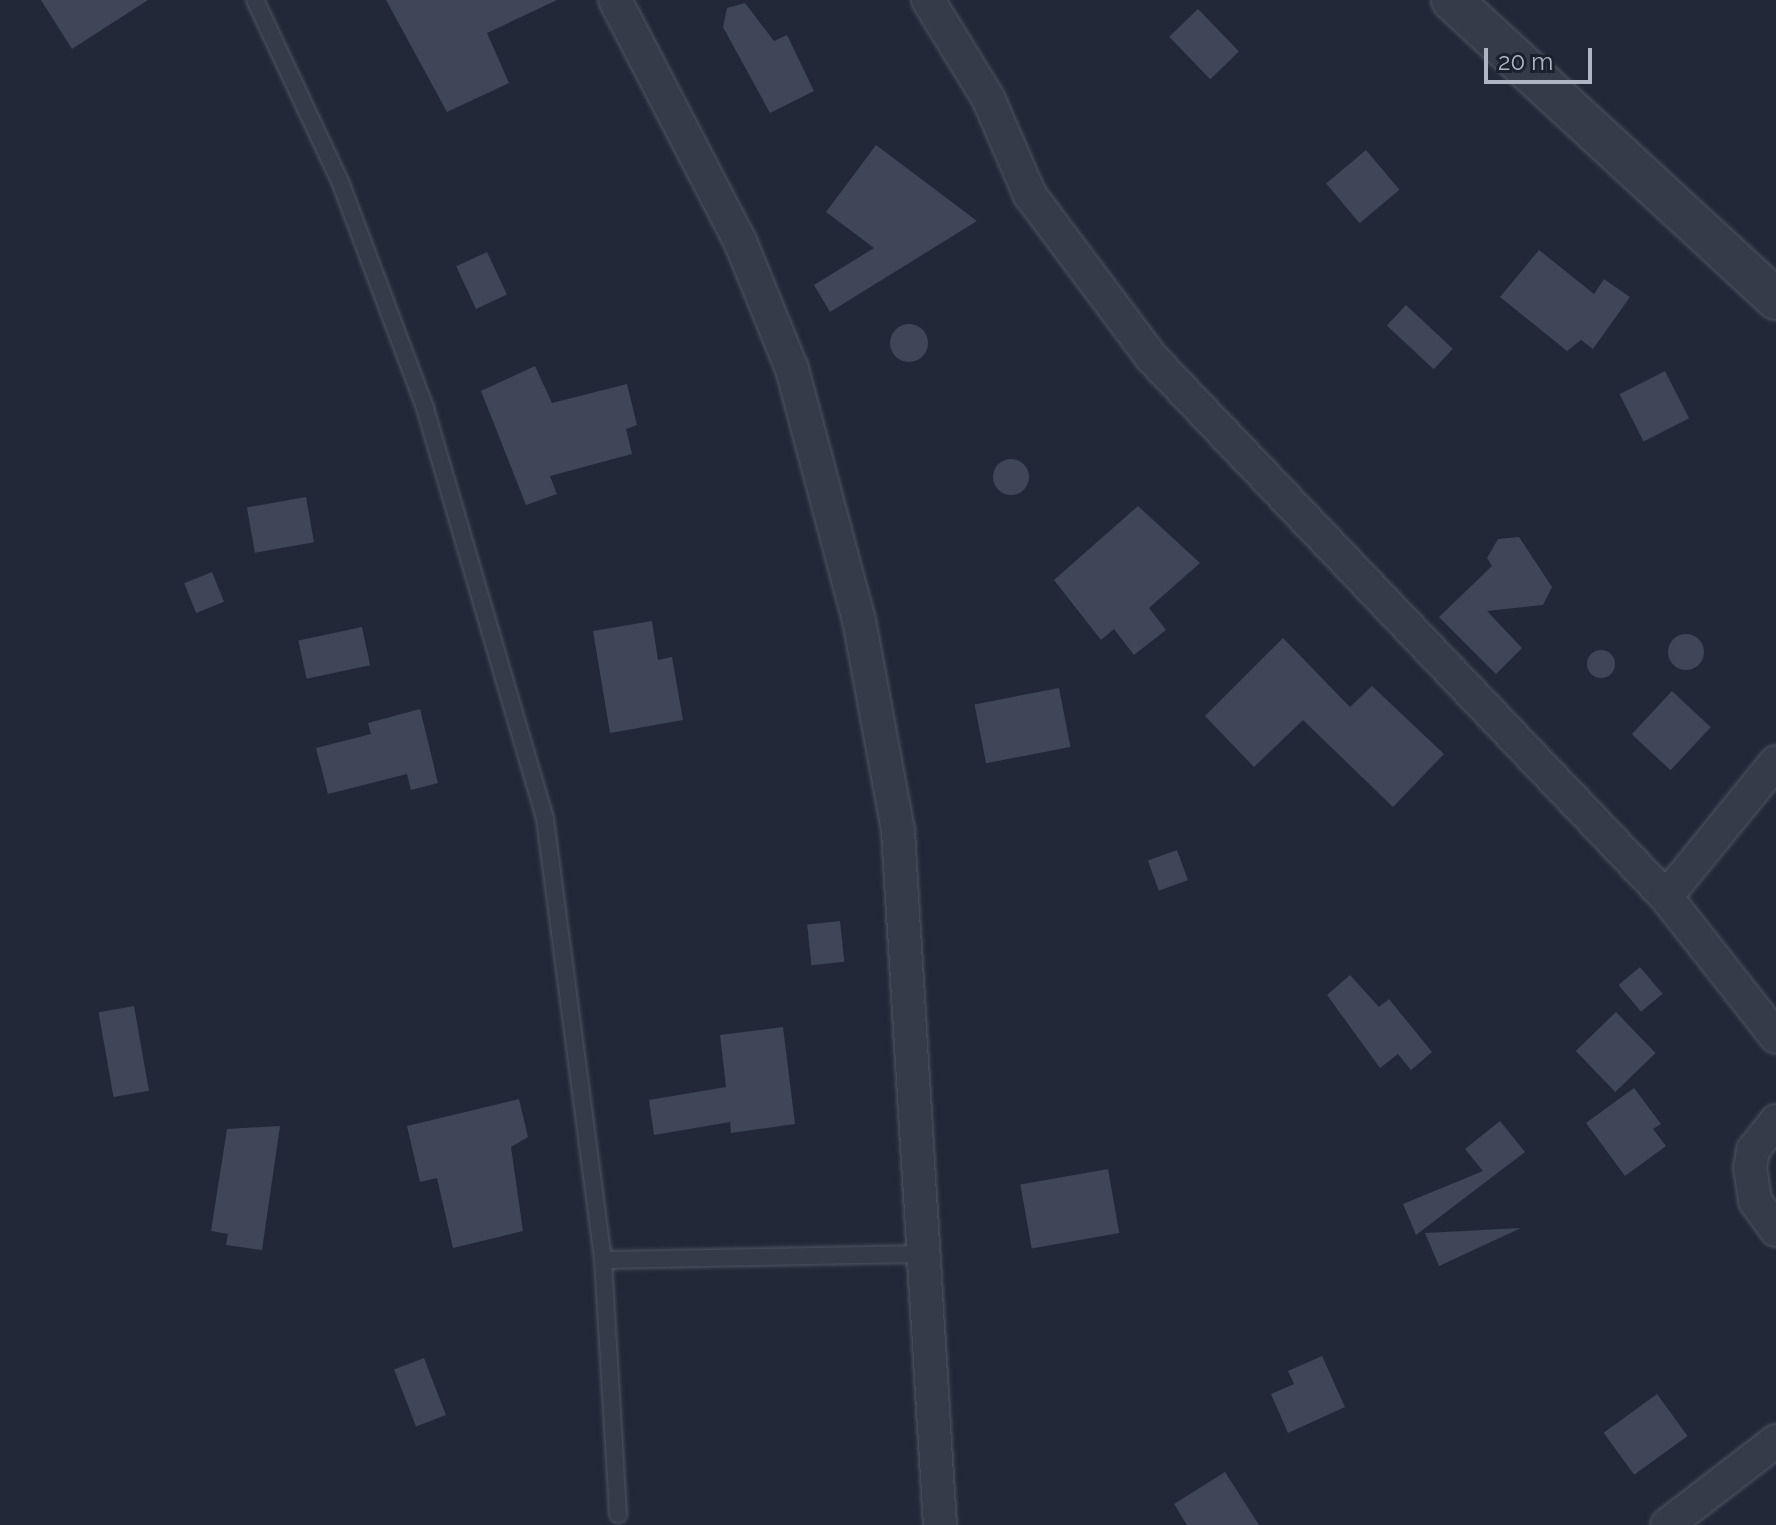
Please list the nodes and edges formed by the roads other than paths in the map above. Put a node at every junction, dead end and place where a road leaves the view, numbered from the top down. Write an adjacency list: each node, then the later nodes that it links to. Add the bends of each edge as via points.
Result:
1 (255, 0): 12 (lane, via 341,184 408,363 497,643 545,819)
2 (615, 0): 11 (street, via 740,241 792,369 832,501 898,831)
3 (928, 0): 7 (street, via 988,98 1030,195 1152,358)
4 (1452, 0): 5 (street)
5 (1776, 299)
6 (1776, 762): 7 (street)
7 (1666, 897): 8 (street)
8 (1776, 1037)
9 (1776, 1121): 10 (street, via 1753,1150 1750,1168 1755,1201)
10 (1776, 1230)
11 (919, 1254): 12 (lane); 15 (street)
12 (603, 1260): 14 (lane)
13 (1776, 1441): 16 (street)
14 (618, 1515)
15 (940, 1525)
16 (1667, 1525)

